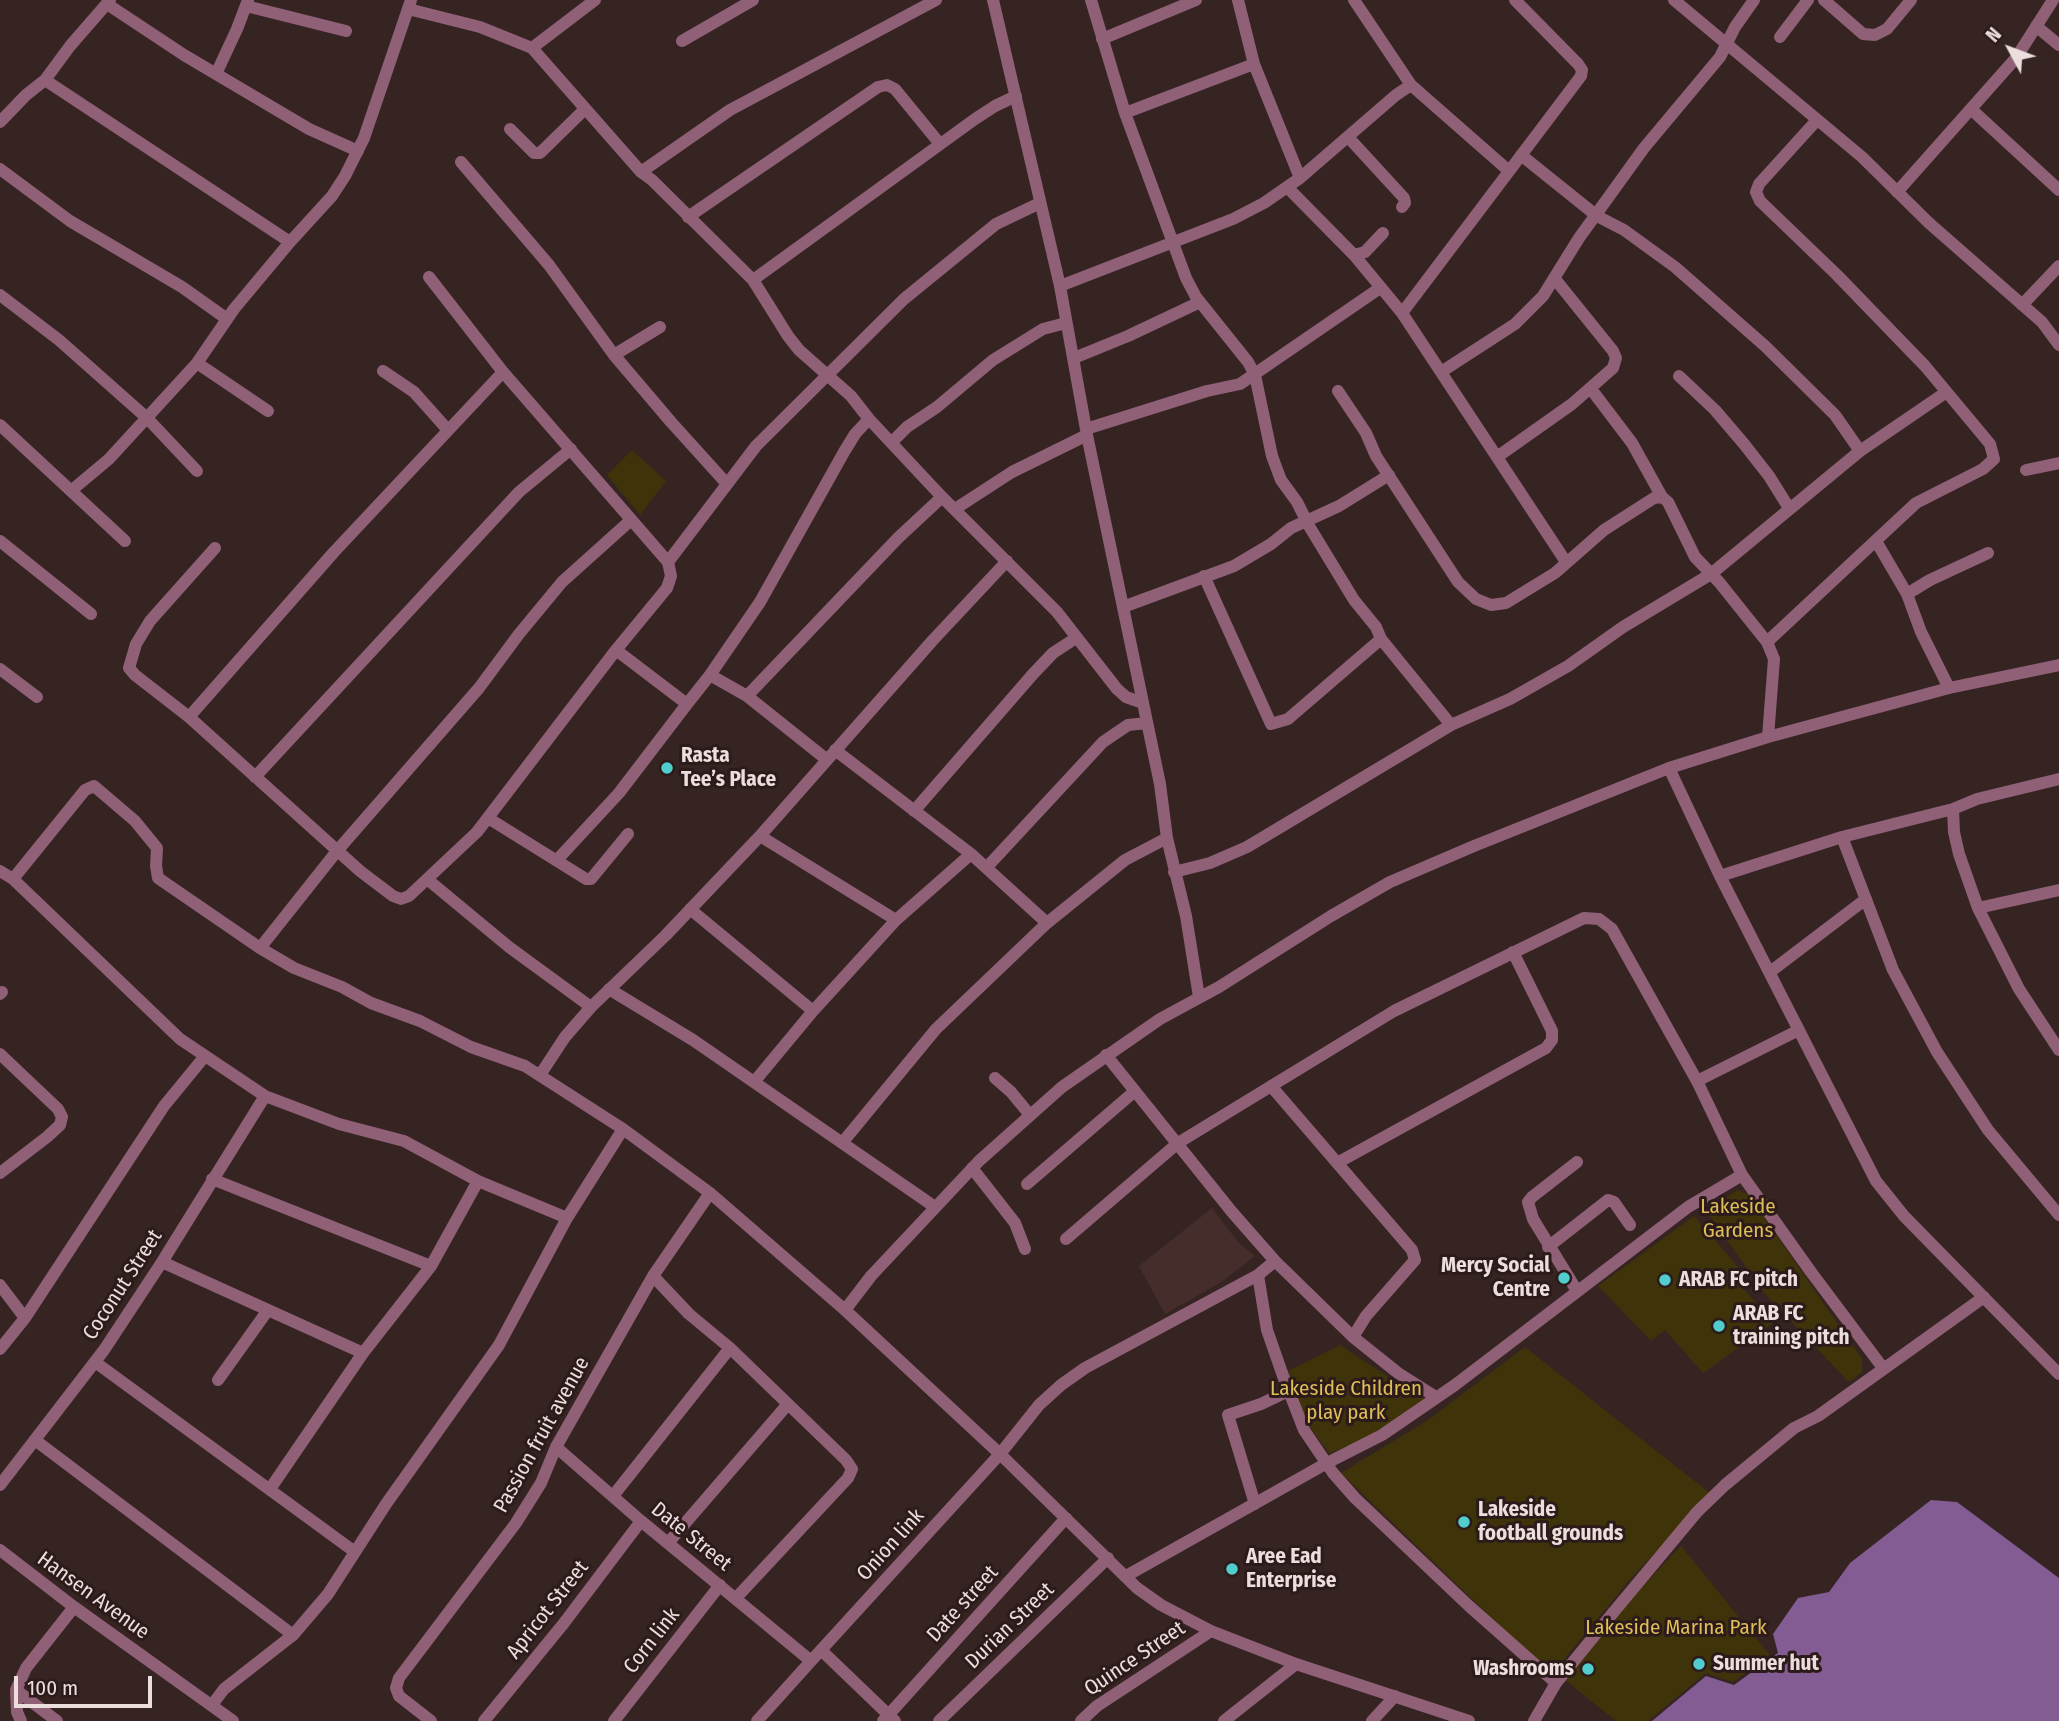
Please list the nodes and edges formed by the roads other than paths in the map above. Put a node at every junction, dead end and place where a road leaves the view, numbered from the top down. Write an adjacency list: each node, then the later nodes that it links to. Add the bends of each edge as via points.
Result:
1 (595, 0): 26 (street)
2 (753, 0): 23 (street)
3 (936, 0): 45 (street, via 730,110)
4 (993, 0): 31 (street)
5 (1091, 0): 22 (street)
6 (1196, 0): 22 (street)
7 (1238, 0): 27 (street)
8 (1354, 0): 30 (street)
9 (1674, 0): 24 (street)
10 (1754, 0): 24 (street)
11 (1808, 0): 21 (street)
12 (1824, 0): 13 (street, via 1863,34 1875,35 1887,29)
13 (1910, 0)
14 (2053, 0): 19 (street)
15 (109, 2): 28 (street); 29 (street)
16 (1520, 2): 41 (street, via 1582,70)
17 (247, 3): 20 (street); 28 (street)
18 (410, 4): 26 (street); 40 (street)
19 (2036, 26): 25 (street); 33 (street)
20 (346, 31)
21 (1780, 37)
22 (1102, 39): 34 (street)
23 (682, 41)
24 (1727, 44): 35 (street); 52 (street, via 1707,75 1644,148)
25 (2059, 45)
26 (532, 48): 32 (street)
27 (1254, 64): 34 (street); 46 (street)
28 (216, 74): 40 (street, via 309,129)
29 (45, 80): 36 (street); 56 (street)
30 (1411, 85): 38 (street); 44 (street)
31 (1016, 96): 39 (street); 50 (street)
32 (584, 110): 37 (street, via 540,153 534,153); 45 (street)
33 (1972, 110): 48 (street); 49 (street)
34 (1125, 113): 55 (street)
35 (1817, 120): 49 (street); 83 (street, via 1759,184 1760,201 1925,366)
36 (0, 122)
37 (510, 129)
38 (1348, 137): 46 (street); 51 (street, via 1404,198)
39 (940, 144): 53 (street, via 895,89 878,87); 61 (street)
40 (358, 151): 56 (street, via 332,196)
41 (1521, 155): 44 (street); 52 (street)
42 (461, 162): 72 (street, via 549,265)
43 (0, 169): 68 (street, via 71,221 182,287)
44 (1509, 171): 67 (street)
45 (641, 172): 53 (street)
46 (1300, 178): 47 (street)
47 (1287, 187): 55 (street, via 1233,219); 57 (street)
48 (2059, 190)
49 (1897, 192): 66 (street)
50 (1040, 203): 62 (street); 79 (street, via 996,224 969,245 904,299)
51 (1402, 207)
52 (1597, 216): 60 (street); 92 (street, via 1675,267 1765,346 1835,415)
53 (688, 217): 61 (street)
54 (1383, 233): 57 (street, via 1365,252)
55 (1172, 241): 62 (street); 65 (street)
56 (290, 242): 68 (street)
57 (1354, 255): 63 (street)
58 (2059, 266): 66 (street)
59 (429, 277): 76 (street)
60 (1555, 279): 77 (street, via 1515,324); 81 (street, via 1616,358 1613,368)
61 (753, 280): 79 (street, via 788,336)
62 (1060, 286): 69 (street)
63 (1380, 288): 67 (street); 78 (street)
64 (0, 295): 85 (street)
65 (1200, 302): 73 (street); 78 (street)
66 (2022, 305): 71 (street)
67 (1402, 313): 77 (street)
68 (226, 319): 74 (street)
69 (1066, 323): 73 (street); 90 (street, via 1043,329 993,360)
70 (660, 327): 72 (street)
71 (2059, 345)
72 (614, 355): 98 (street)
73 (1073, 358): 89 (street)
74 (197, 363): 84 (street); 85 (street)
75 (383, 372): 88 (street, via 414,392)
76 (503, 372): 88 (street); 91 (street)
77 (1441, 372): 93 (street)
78 (1255, 375): 89 (street, via 1240,384); 105 (street, via 1272,456)
79 (827, 376): 86 (street); 98 (street, via 756,446)
80 (1679, 376): 102 (street, via 1744,444)
81 (1591, 388): 93 (street); 101 (street, via 1632,443)
82 (1338, 391): 97 (street)
83 (1945, 393): 92 (street); 108 (street, via 1990,444 1994,458 1916,503)
84 (268, 411)
85 (147, 418): 96 (street); 99 (street)
86 (869, 419): 90 (street); 125 (street, via 855,434 760,602)
87 (0, 425): 99 (street)
88 (447, 429): 131 (street)
89 (1087, 432): 103 (street); 117 (street)
90 (892, 442): 100 (street)
91 (571, 449): 104 (street); 137 (street, via 509,502)
92 (1860, 451): 102 (street)
93 (1497, 457): 113 (street)
94 (2059, 463): 95 (street)
95 (2026, 470)
96 (197, 471)
97 (1388, 475): 105 (street, via 1339,506); 113 (street, via 1458,582 1476,599 1491,605 1506,603)
98 (727, 484): 112 (street)
99 (72, 490): 107 (street)
100 (942, 497): 103 (street); 127 (street)
101 (1662, 497): 113 (street, via 1629,513); 114 (street, via 1695,557)
102 (1789, 508): 114 (street)
103 (955, 509): 111 (street)
104 (631, 520): 112 (street); 146 (street, via 562,582 479,688)
105 (1306, 520): 115 (street, via 1234,566); 120 (street)
106 (0, 541): 118 (street)
107 (125, 541)
108 (1876, 541): 116 (street); 121 (street)
109 (215, 548): 131 (street, via 150,621 130,659 129,668 135,675)
110 (1988, 553): 116 (street)
111 (1007, 561): 119 (street); 135 (street)
112 (668, 562): 122 (street, via 671,576 667,588)
113 (1566, 562)
114 (1711, 574): 121 (street); 133 (street, via 1567,666 1510,699)
115 (1204, 576): 117 (street); 120 (street, via 1271,724 1287,719)
116 (1907, 594): 126 (street)
117 (1123, 607): 129 (street)
118 (91, 614)
119 (1076, 638): 129 (street, via 1122,693); 140 (street, via 1033,674)
120 (1381, 639): 133 (street)
121 (1767, 642): 134 (street, via 1774,659)
122 (616, 650): 130 (street); 141 (street)
123 (2059, 665): 126 (street)
124 (0, 669): 128 (street)
125 (710, 675): 127 (street); 130 (street)
126 (1949, 688): 134 (street)
127 (747, 696): 135 (street)
128 (37, 697)
129 (1143, 703): 132 (street)
130 (687, 704): 148 (street, via 619,793)
131 (189, 717): 137 (street)
132 (1147, 723): 145 (street); 149 (street, via 1128,725 1103,742)
133 (1451, 725): 151 (street, via 1247,847)
134 (1768, 737): 136 (street)
135 (831, 755): 140 (street); 143 (street)
136 (1669, 768): 152 (street); 165 (street, via 1390,882)
137 (255, 777): 146 (street)
138 (2059, 779): 139 (street)
139 (1953, 809): 144 (street); 158 (street, via 1959,854)
140 (914, 811): 147 (street)
141 (488, 818): 148 (street); 154 (street)
142 (628, 834): 148 (street, via 591,879)
143 (760, 836): 157 (street); 159 (street)
144 (1842, 837): 152 (street); 156 (street)
145 (1167, 838): 151 (street); 160 (street, via 1125,860)
146 (337, 851): 154 (street, via 401,899); 161 (street)
147 (971, 854): 149 (street); 159 (street)
148 (557, 860)
149 (987, 867): 160 (street)
150 (0, 871): 153 (street)
151 (1174, 872): 165 (street)
152 (1720, 876): 163 (street)
153 (13, 879): 161 (street, via 93,786 135,821 157,848 158,878); 172 (street, via 180,1039)
154 (427, 880): 166 (street)
155 (2059, 890): 158 (street)
156 (1866, 899): 163 (street); 194 (street, via 1893,970 1937,1052 1988,1130)
157 (690, 908): 164 (street); 167 (street)
158 (1978, 908): 169 (street, via 2019,989)
159 (896, 920): 167 (street)
160 (1047, 923): 182 (street, via 936,1028)
161 (260, 948): 173 (street, via 293,968)
162 (1513, 952): 175 (street, via 1584,918 1599,919 1612,929); 177 (street, via 1394,1011); 185 (street, via 1552,1031 1546,1048)
163 (1770, 972): 168 (street)
164 (609, 989): 166 (street); 176 (street)
165 (1199, 997): 171 (street)
166 (591, 1007): 173 (street)
167 (813, 1011): 176 (street)
168 (1799, 1030): 175 (street); 207 (street, via 1876,1181)
169 (2059, 1051)
170 (0, 1054): 187 (street, via 62,1117 47,1137)
171 (1106, 1055): 178 (street); 180 (street)
172 (205, 1056): 179 (street); 210 (street, via 164,1106)
173 (540, 1075): 181 (street)
174 (995, 1078): 180 (street)
175 (1697, 1081): 188 (street)
176 (754, 1082): 182 (street)
177 (1271, 1086): 183 (street); 185 (street)
178 (1135, 1091): 183 (street); 191 (street)
179 (265, 1096): 189 (street, Coconut Street); 190 (street, via 339,1124 404,1141)
180 (1030, 1115): 186 (street)
181 (623, 1129): 192 (street); 195 (street)
182 (842, 1143): 193 (street)
183 (1178, 1143): 197 (street); 200 (street)
184 (1577, 1162): 198 (street, via 1528,1202)
185 (1337, 1163): 211 (street, via 1412,1250 1415,1260)
186 (972, 1168): 193 (street); 199 (street, via 1016,1223)
187 (0, 1173)
188 (1742, 1175): 206 (street, via 1688,1207); 216 (street)
189 (212, 1179): 201 (street, Coconut Street); 202 (street)
190 (478, 1181): 195 (street); 202 (street)
191 (1027, 1184)
192 (710, 1193): 204 (street, Passion fruit avenue); 209 (street)
193 (935, 1207): 209 (street)
194 (2059, 1215)
195 (567, 1218): 234 (street, via 499,1345)
196 (1630, 1225): 198 (street, via 1608,1200)
197 (1066, 1239)
198 (1548, 1247): 206 (street)
199 (1025, 1249)
200 (1275, 1261): 203 (street, Onion link); 211 (street)
201 (162, 1262): 208 (street); 215 (street, Coconut Street)
202 (431, 1266): 214 (street)
203 (1258, 1275): 219 (street, via 1267,1330); 224 (street, Onion link, via 1085,1368 1038,1405)
204 (653, 1276): 212 (street); 223 (street, Passion fruit avenue)
205 (0, 1285): 210 (street)
206 (1577, 1291): 220 (street)
207 (1984, 1297): 216 (street); 217 (street)
208 (268, 1310): 214 (street); 218 (street)
209 (845, 1310): 224 (street)
210 (25, 1318): 213 (street)
211 (1353, 1337): 220 (street)
212 (730, 1348): 221 (street); 228 (street)
213 (0, 1349)
214 (363, 1353): 227 (street)
215 (95, 1362): 222 (street, Coconut Street); 227 (street)
216 (1883, 1368): 245 (street, via 1794,1428 1725,1485 1697,1512)
217 (2059, 1374)
218 (218, 1380)
219 (1288, 1391): 225 (street, via 1304,1430); 229 (street, via 1228,1415)
220 (1436, 1397): 225 (street, via 1382,1435)
221 (788, 1404): 232 (street); 238 (street, via 852,1469)
222 (35, 1440): 226 (street, Coconut Street); 241 (street)
223 (556, 1447): 228 (street, Date Street); 253 (street, Passion fruit avenue, via 516,1524 399,1678 399,1696)
224 (1000, 1454): 230 (street); 242 (street, Onion link)
225 (1327, 1463): 229 (street); 245 (street, via 1392,1534)
226 (0, 1485)
227 (270, 1489): 234 (street)
228 (613, 1496): 231 (street, Date Street)
229 (1255, 1503): 236 (street)
230 (1066, 1518): 235 (street); 249 (street, Date street)
231 (641, 1521): 232 (street, Date Street); 254 (street, Apricot Street)
232 (668, 1543): 237 (street, Date Street)
233 (0, 1550): 239 (street, Hansen Avenue)
234 (355, 1552): 241 (street, via 328,1594)
235 (1108, 1558): 236 (street); 257 (street, Durian Street)
236 (1126, 1576): 240 (street, via 1161,1605)
237 (720, 1585): 238 (street, Date Street); 255 (street, Corn link)
238 (736, 1598): 243 (street, Date Street)
239 (74, 1607): 246 (street, via 26,1668); 248 (street, Hansen Avenue)
240 (1211, 1631): 244 (street); 258 (street, Quince Street)
241 (293, 1635): 248 (street, via 224,1689)
242 (821, 1650): 243 (street, Onion link); 249 (street)
243 (807, 1658): 256 (street, Onion link)
244 (1296, 1664): 247 (street); 259 (street)
245 (1556, 1683): 262 (street)
246 (16, 1690): 250 (street); 251 (street)
247 (1395, 1696): 260 (street); 261 (street)
248 (212, 1705): 252 (street, Hansen Avenue)
249 (888, 1719)
250 (21, 1721)
251 (57, 1721)
252 (233, 1721)
253 (431, 1721)
254 (484, 1721)
255 (614, 1721)
256 (757, 1721)
257 (939, 1721)
258 (1081, 1721)
259 (1224, 1721)
260 (1372, 1721)
261 (1469, 1721)
262 (1534, 1721)

